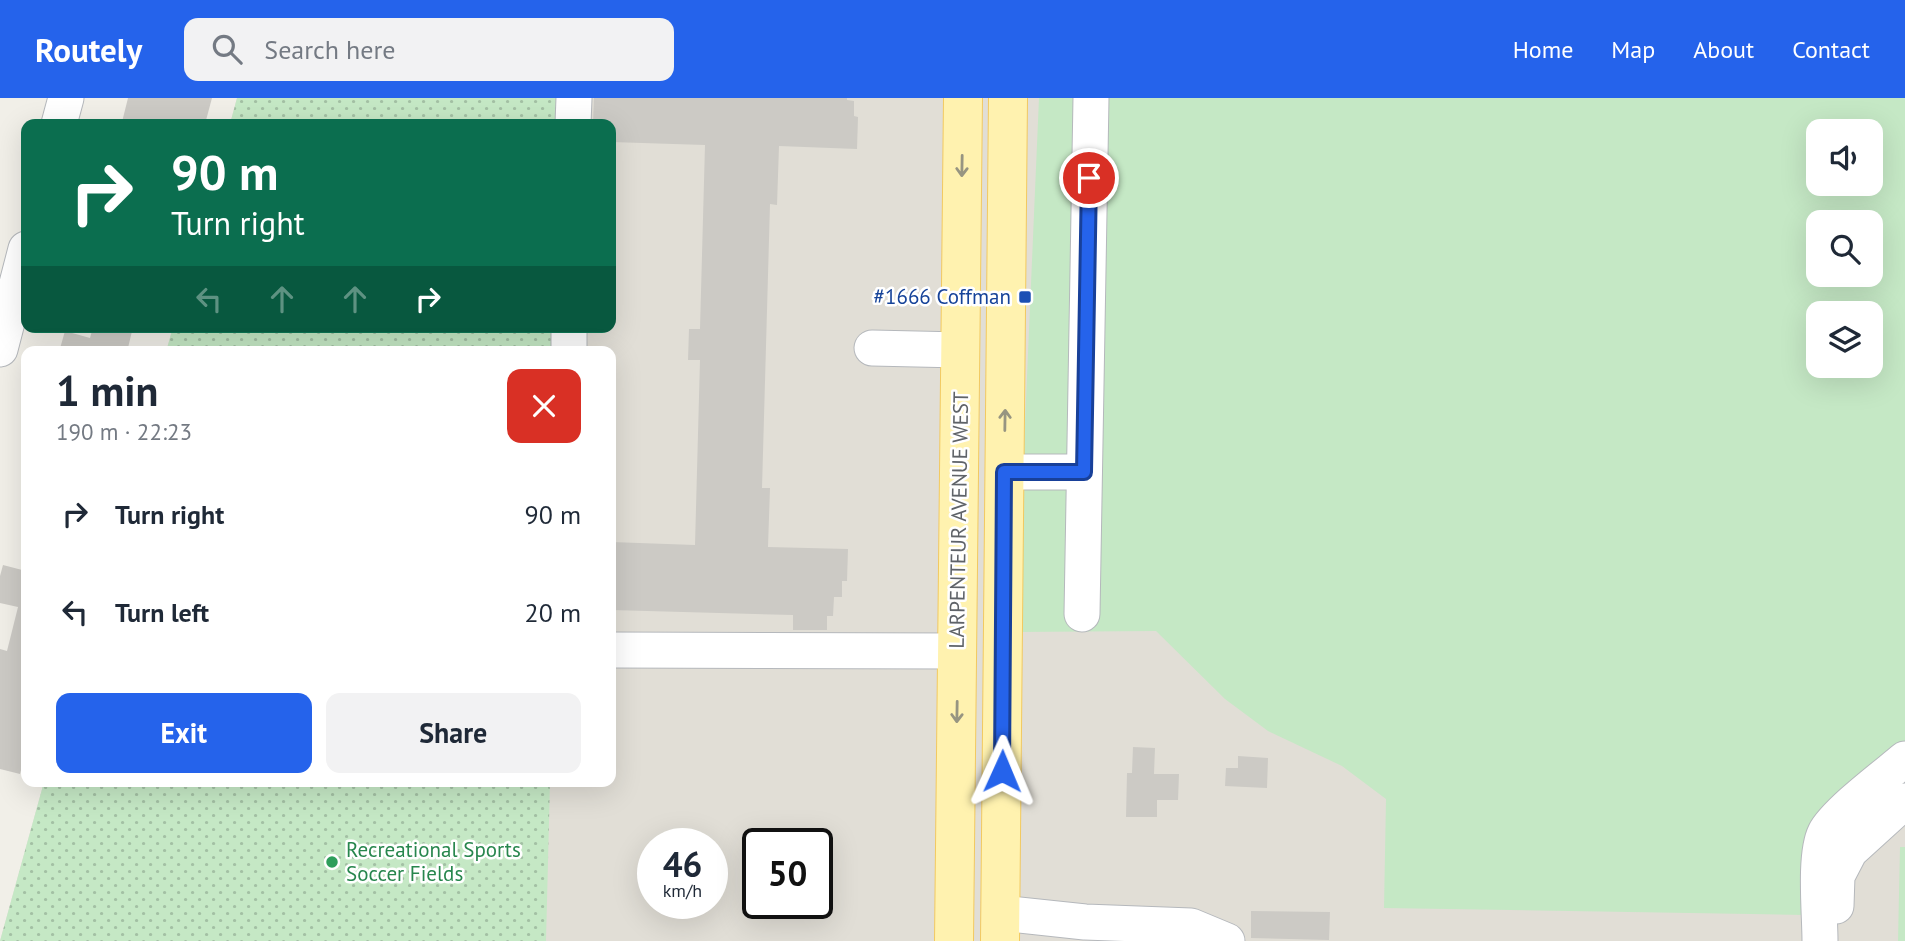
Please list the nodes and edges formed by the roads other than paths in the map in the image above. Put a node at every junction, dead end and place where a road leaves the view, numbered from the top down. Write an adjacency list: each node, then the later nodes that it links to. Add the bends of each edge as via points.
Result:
1 (66, 98): 6 (street)
2 (574, 98): 7 (street)
3 (963, 98): 11 (main road, LARPENTEUR AVENUE WEST, one-way to 11)
4 (1008, 98): 12 (main road, LARPENTEUR AVENUE WEST, one-way to 4)
5 (1091, 98): 13 (street)
6 (60, 119)
7 (573, 119)
8 (21, 268): 10 (street)
9 (873, 348): 11 (street)
10 (0, 349)
11 (961, 350): 16 (main road, LARPENTEUR AVENUE WEST)
12 (1004, 472): 13 (street); 20 (main road, LARPENTEUR AVENUE WEST)
13 (1084, 472): 14 (street)
14 (1082, 614)
15 (616, 650): 16 (street)
16 (957, 651): 19 (main road, LARPENTEUR AVENUE WEST, one-way to 19)
17 (1905, 759): 23 (street, via 1826,830 1820,846)
18 (1900, 811): 24 (street, via 1850,851 1837,876)
19 (955, 882): 20 (main road); 21 (main road, LARPENTEUR AVENUE WEST)
20 (1001, 911): 22 (street, via 1085,922 1191,926)
21 (954, 941)
22 (1227, 941)
23 (1820, 941)
24 (1836, 941)

